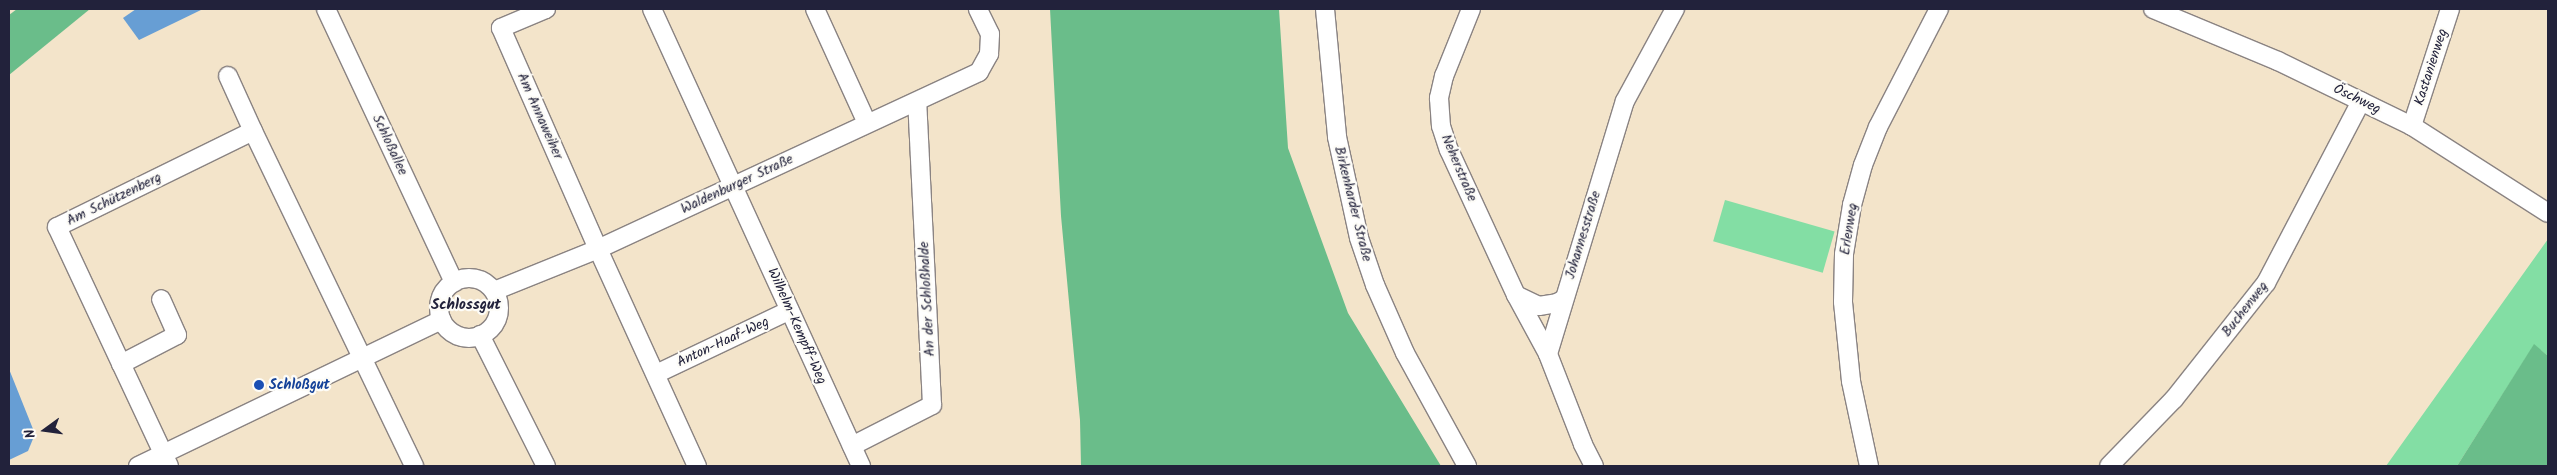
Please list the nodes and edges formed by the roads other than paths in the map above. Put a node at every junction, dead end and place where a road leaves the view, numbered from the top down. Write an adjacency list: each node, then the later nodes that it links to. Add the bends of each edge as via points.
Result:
1 (326, 9): 21 (street, Schloßallee)
2 (546, 9): 20 (street, Am Annaweiher, via 501,28)
3 (652, 9): 18 (street)
4 (814, 9): 15 (street)
5 (978, 9): 14 (street, Waldenburger Straße, via 990,34 989,54 979,72)
6 (1325, 9): 40 (street, Birkenharder Straße, via 1337,137 1359,238 1374,285 1405,353)
7 (1471, 9): 23 (street, Neherstraße, via 1444,76 1439,98 1441,126)
8 (1675, 9): 25 (street, Johannesstraße, via 1625,101)
9 (1939, 9): 42 (street, Erlenweg, via 1875,134 1852,205 1844,254 1843,302 1851,381)
10 (2153, 9): 13 (street, Öschweg, via 2278,61)
11 (2450, 9): 16 (street, Kastanienweg)
12 (228, 76): 17 (street)
13 (2361, 101): 16 (street, Öschweg); 43 (street, Buchenweg, via 2266,283 2174,399)
14 (917, 102): 15 (street, Waldenburger Straße); 33 (street, An der Schloßhalde, via 932,405)
15 (867, 123): 18 (street, Waldenburger Straße)
16 (2412, 126): 19 (street, Öschweg)
17 (253, 131): 30 (street); 31 (street, Am Schützenberg, via 57,227)
18 (734, 186): 20 (street, Waldenburger Straße); 26 (street, Wilhelm-Kempff-Weg)
19 (2548, 213)
20 (598, 249): 22 (street, Waldenburger Straße); 32 (street)
21 (454, 282): 22 (street, via 475,278); 27 (street, via 442,294 439,303)
22 (494, 291): 28 (street, via 497,317 491,328)
23 (1516, 294): 25 (street, via 1539,306 1557,304); 29 (street, Neherstraße)
24 (161, 299): 31 (street, via 177,335)
25 (1564, 299): 29 (street, Johannesstraße)
26 (790, 310): 32 (street, Anton-Haaf-Weg); 33 (street, Wilhelm-Kempff-Weg)
27 (442, 320): 28 (street, via 458,336); 30 (street)
28 (480, 335): 37 (street)
29 (1548, 354): 41 (street)
30 (363, 359): 34 (street); 36 (street)
31 (121, 364): 34 (street, Am Schützenberg)
32 (656, 374): 38 (street)
33 (852, 446): 39 (street, Wilhelm-Kempff-Weg)
34 (166, 460): 35 (street)
35 (138, 466)
36 (414, 466)
37 (546, 466)
38 (697, 466)
39 (861, 466)
40 (1467, 466)
41 (1594, 466)
42 (1870, 466)
43 (2109, 466)

